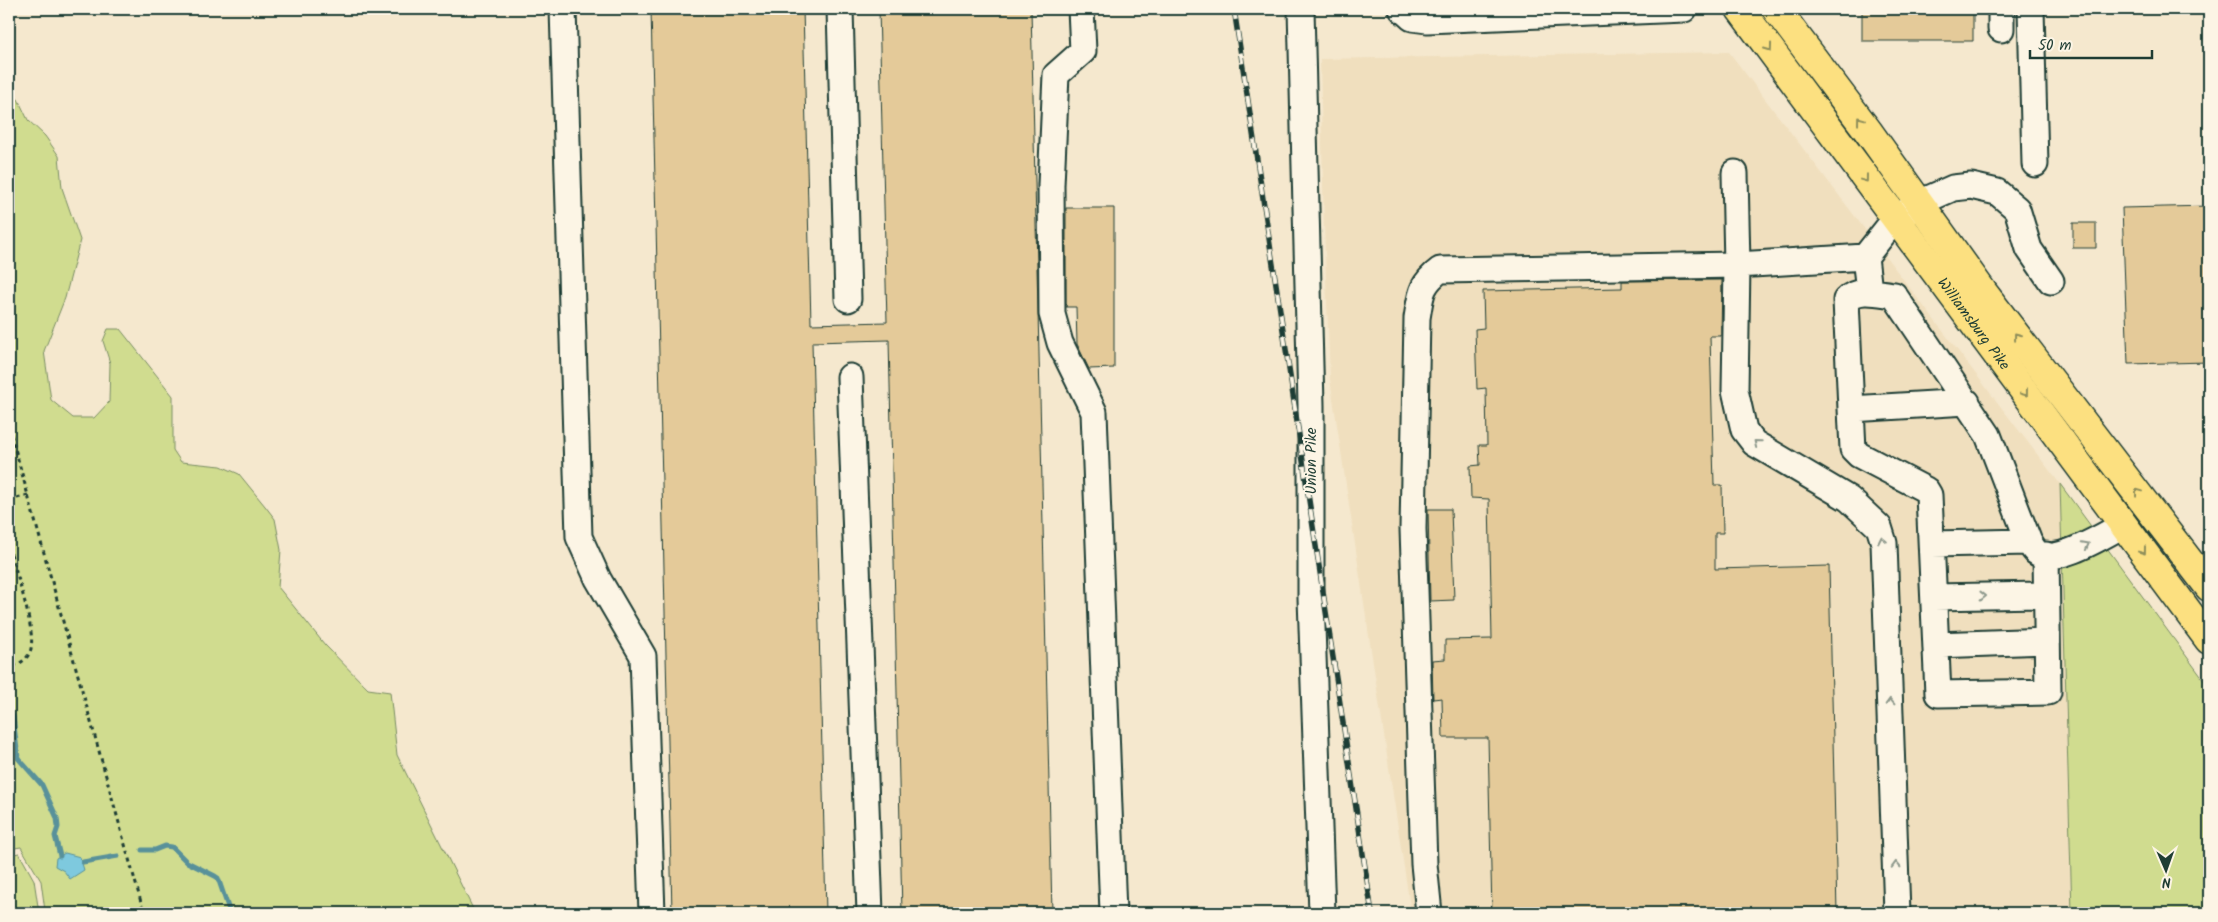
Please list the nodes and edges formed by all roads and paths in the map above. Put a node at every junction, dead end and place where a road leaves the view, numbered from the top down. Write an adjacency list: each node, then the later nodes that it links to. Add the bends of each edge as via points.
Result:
1 (563, 9): 37 (street, via 579,537 598,579 643,656)
2 (840, 9): 18 (street)
3 (1081, 9): 39 (street, via 1083,52 1056,75 1051,185 1052,314 1060,342 1094,412)
4 (1301, 9): 40 (street, Union Pike, via 1311,405 1311,598)
5 (1402, 9): 6 (street, via 1412,18 1427,20)
6 (1684, 9)
7 (1740, 9): 13 (main road, Williamsburg Pike, one-way to 13)
8 (1776, 9): 12 (main road, Williamsburg Pike, one-way to 8)
9 (2030, 9): 10 (street)
10 (2035, 164)
11 (1735, 173): 15 (street)
12 (1919, 202): 13 (street); 16 (street, via 1953,188 1971,186 1997,192 2017,209 2029,249); 29 (main road, Williamsburg Pike, one-way to 12)
13 (1896, 219): 14 (street); 25 (main road, Williamsburg Pike, one-way to 25)
14 (1865, 257): 15 (street); 17 (street)
15 (1737, 265): 41 (street, via 1440,270 1422,289 1417,318 1413,529 1424,864); 42 (street, one-way to 15, via 1884,543 1879,527 1849,498 1754,443 1744,430 1735,390)
16 (2052, 281)
17 (1869, 291): 20 (street, via 1894,295); 21 (street, via 1851,295 1846,300)
18 (848, 299)
19 (850, 377): 38 (street)
20 (1967, 402): 21 (street); 28 (street, via 1988,435)
21 (1851, 409): 26 (street, via 1853,449 1926,490 1929,495)
22 (9, 427): 23 (path)
23 (28, 495): 24 (path); 36 (path)
24 (9, 500)
25 (2123, 525): 28 (street, one-way to 25, via 2073,552); 32 (main road, Williamsburg Pike, one-way to 32)
26 (1932, 544): 28 (street); 31 (street)
27 (9, 546): 35 (path, via 32,640 23,661)
28 (2038, 549): 30 (street)
29 (2209, 587)
30 (2046, 595): 31 (street, one-way to 30); 33 (street)
31 (1934, 597): 34 (street)
32 (2209, 640)
33 (2047, 641): 34 (street); 34 (street, via 2048,692 1938,694)
34 (1936, 645)
35 (9, 667)
36 (144, 913)
37 (652, 913)
38 (870, 913)
39 (1113, 913)
40 (1322, 913)
41 (1429, 913)
42 (1897, 913)

